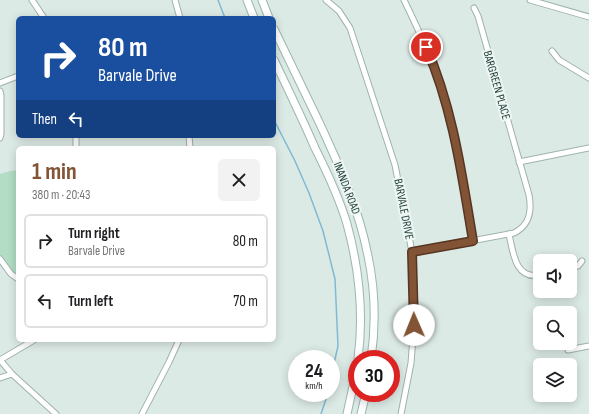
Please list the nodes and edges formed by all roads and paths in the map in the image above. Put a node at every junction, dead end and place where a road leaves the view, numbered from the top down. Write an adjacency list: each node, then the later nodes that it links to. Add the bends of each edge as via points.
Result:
1 (32, 0): 9 (street)
2 (175, 0): 10 (street)
3 (247, 0): 11 (main road)
4 (262, 0): 12 (main road)
5 (326, 0): 26 (street, BARVALE DRIVE, via 340,11 352,34 395,165)
6 (404, 0): 25 (street, via 431,59 448,109)
7 (530, 0): 13 (street)
8 (474, 8): 23 (street, BARGREEN PLACE)
9 (43, 16)
10 (179, 16)
11 (253, 16)
12 (268, 16)
13 (589, 17)
14 (276, 33): 37 (main road, INANDA ROAD, via 335,156 355,206 368,256 373,289)
15 (552, 51): 18 (street, via 559,60)
16 (276, 64): 36 (main road, INANDA ROAD, via 332,183 346,222 358,273 361,324)
17 (16, 77): 19 (street)
18 (589, 78)
19 (0, 83)
20 (0, 91): 21 (street)
21 (0, 138)
22 (589, 148): 23 (street)
23 (519, 162): 24 (street, BARVALE DRIVE, via 529,195 530,214 523,227)
24 (509, 234): 25 (street, BARVALE DRIVE); 30 (street, via 517,265 526,274)
25 (473, 241): 26 (street, BARVALE DRIVE)
26 (412, 252): 47 (street, via 414,325 411,363)
27 (0, 259): 31 (street)
28 (582, 261): 29 (street)
29 (577, 266)
30 (533, 275)
31 (16, 278)
32 (31, 342): 38 (street)
33 (178, 342): 44 (street)
34 (589, 346): 35 (street)
35 (577, 348)
36 (359, 350)
37 (372, 350)
38 (0, 360): 39 (street)
39 (12, 374): 40 (street); 43 (street)
40 (0, 378)
41 (350, 402): 45 (main road)
42 (364, 402): 46 (main road)
43 (56, 414)
44 (142, 414)
45 (348, 414)
46 (361, 414)
47 (401, 414)

